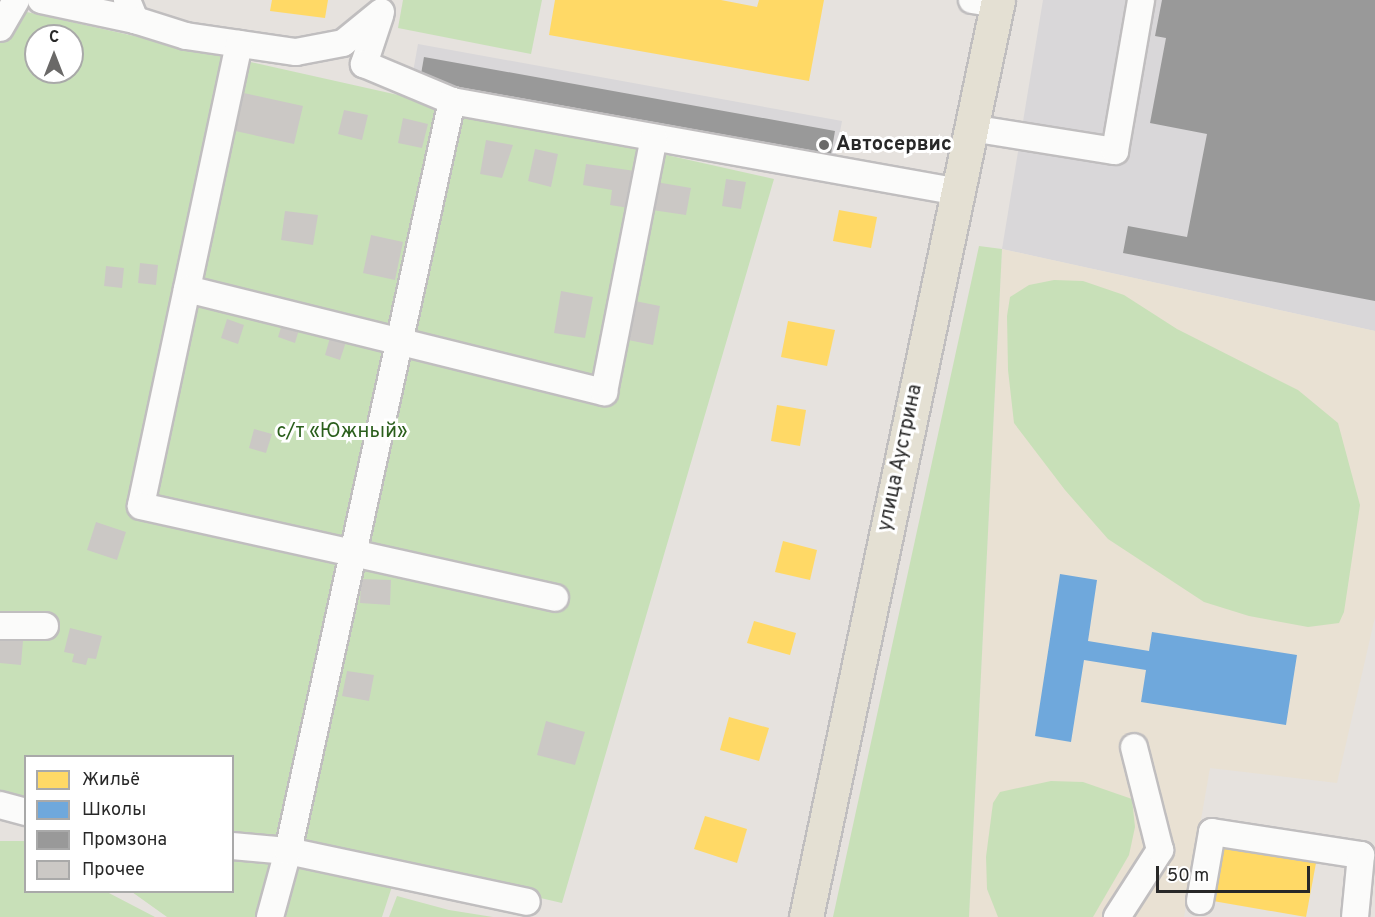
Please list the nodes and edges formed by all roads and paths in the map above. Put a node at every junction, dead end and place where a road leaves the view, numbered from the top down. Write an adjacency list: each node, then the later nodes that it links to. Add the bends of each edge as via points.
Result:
1 (16, 0): 7 (lane)
2 (41, 0): 6 (lane)
3 (1141, 0): 10 (lane, via 1114,151)
4 (989, 1): 10 (main road, улица Аустрина)
5 (382, 8): 8 (lane, via 343,43 296,51); 9 (lane, via 363,64)
6 (131, 10): 8 (lane, via 186,36)
7 (0, 28)
8 (239, 44): 13 (lane)
9 (452, 101): 11 (lane); 14 (lane)
10 (971, 128): 12 (main road, улица Аустрина)
11 (654, 138): 12 (lane); 14 (lane, via 604,392)
12 (959, 192): 27 (main road, улица Аустрина)
13 (187, 289): 14 (lane); 15 (lane, via 141,506)
14 (399, 343): 15 (lane)
15 (353, 556): 16 (lane); 23 (lane)
16 (555, 598)
17 (0, 626): 18 (lane)
18 (45, 626)
19 (1134, 747): 28 (lane, via 1160,850)
20 (0, 805): 21 (lane)
21 (24, 811)
22 (234, 846): 23 (lane)
23 (288, 851): 25 (lane); 26 (lane)
24 (1200, 901): 29 (lane, via 1212,832 1361,855)
25 (527, 902)
26 (270, 917)
27 (806, 917)
28 (1117, 917)
29 (1355, 917)

